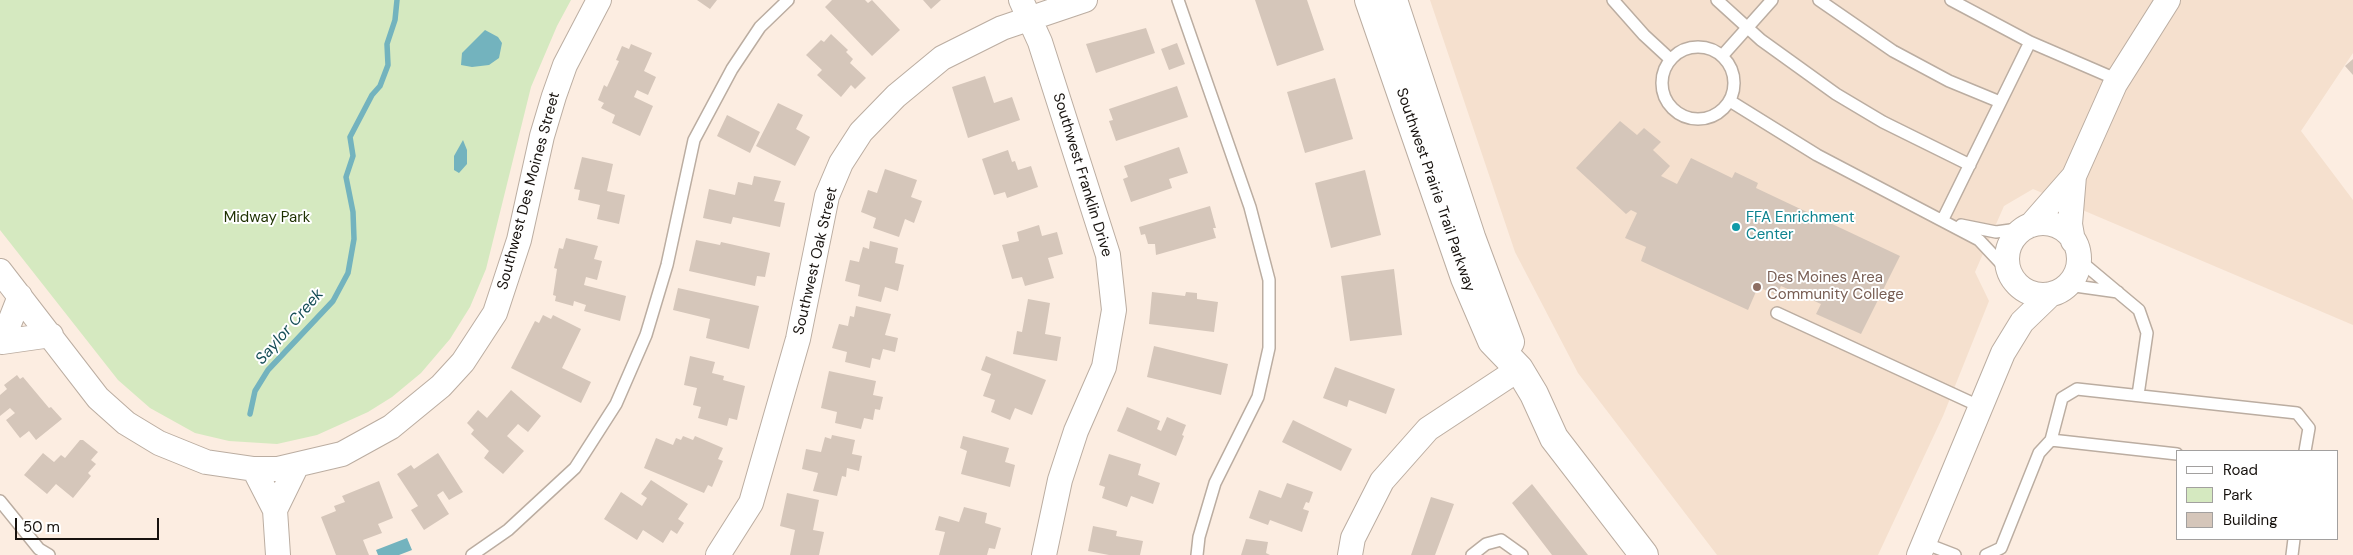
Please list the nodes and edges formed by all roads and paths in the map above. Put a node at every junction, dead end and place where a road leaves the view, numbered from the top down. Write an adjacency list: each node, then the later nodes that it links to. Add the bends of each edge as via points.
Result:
1 (599, 0): 42 (street, Southwest Des Moines Street, via 565,64 542,136 519,240 494,313 480,338 441,386 390,428 342,454)
2 (788, 0): 50 (lane, via 760,27 732,69 694,140 667,265 646,336 616,404 575,468 508,530)
3 (1085, 0): 13 (street, Southwest Oak Street)
4 (1178, 0): 53 (lane, via 1250,207 1269,280 1270,348 1258,397 1215,483)
5 (1370, 0): 35 (street, Southwest Prairie Trail Parkway, via 1464,278 1492,341)
6 (1393, 0): 35 (street, Southwest Prairie Trail Parkway, via 1471,237)
7 (1613, 0): 17 (lane, via 1644,36)
8 (1717, 0): 14 (lane)
9 (1772, 0): 14 (lane)
10 (1819, 0): 20 (lane, via 1893,51 1948,80)
11 (1950, 0): 15 (lane)
12 (2168, 0): 18 (street)
13 (1025, 9): 51 (street, Southwest Oak Street, via 917,76 862,132 841,163 827,196 798,339 751,503); 52 (street, Southwest Franklin Drive, via 1040,42 1108,255 1114,310 1104,367 1076,431 1060,480)
14 (1747, 28): 16 (lane); 21 (lane, via 1836,94 1883,122)
15 (2030, 42): 18 (lane); 20 (lane)
16 (1722, 56): 17 (lane, via 1712,50 1695,47); 19 (lane, via 1728,63 1734,82)
17 (1670, 59): 19 (lane, via 1661,83 1665,100 1677,113 1693,120 1710,118)
18 (2118, 80): 22 (street)
19 (1730, 101): 23 (lane, via 1817,155)
20 (2000, 102): 21 (lane)
21 (1970, 165): 23 (lane)
22 (2074, 176): 24 (street); 25 (street, via 2070,224)
23 (1943, 219): 24 (lane, via 1996,232); 27 (lane, via 1979,240)
24 (2028, 227): 25 (street, via 2039,224 2062,229); 27 (street, via 2014,238 2008,251)
25 (2076, 250): 28 (street, via 2077,269); 29 (lane)
26 (0, 271): 30 (street, Southwest Des Moines Street)
27 (2012, 277): 28 (street, via 2031,293); 34 (street, via 2011,324)
28 (2059, 290): 29 (lane); 34 (street, via 2022,322)
29 (2118, 292): 37 (lane, via 2139,310 2147,333)
30 (20, 296): 32 (street, Southwest Des Moines Street); 33 (street)
31 (1777, 313): 38 (lane)
32 (51, 335): 33 (street); 43 (street, Southwest Des Moines Street, via 98,398 126,423 159,443 206,462)
33 (1, 342)
34 (2003, 353): 38 (street)
35 (1519, 369): 36 (street, Southwest Prairie Trail Parkway); 54 (street, via 1428,429 1382,482 1353,538)
36 (1534, 394): 57 (street, Southwest Prairie Trail Parkway, via 1554,438); 58 (street, Southwest Prairie Trail Parkway, via 1567,428)
37 (2138, 396): 39 (lane, via 2077,389 2062,398); 40 (lane, via 2297,413 2309,428)
38 (1981, 407): 47 (street)
39 (2052, 440): 41 (lane); 60 (lane, via 2039,453 2001,548)
40 (2305, 450)
41 (2176, 454)
42 (297, 465): 43 (street, Southwest Des Moines Street); 45 (street)
43 (254, 469): 45 (street)
44 (0, 500): 48 (lane, via 39,549)
45 (275, 510): 49 (street)
46 (2294, 540): 61 (lane)
47 (1922, 549): 59 (lane)
48 (49, 555)
49 (278, 555)
50 (472, 555)
51 (718, 555)
52 (1044, 555)
53 (1196, 555)
54 (1350, 555)
55 (1472, 555): 56 (lane, via 1486,544 1501,540)
56 (1522, 555)
57 (1644, 555)
58 (1664, 555)
59 (1955, 555)
60 (1986, 555)
61 (2292, 555)

